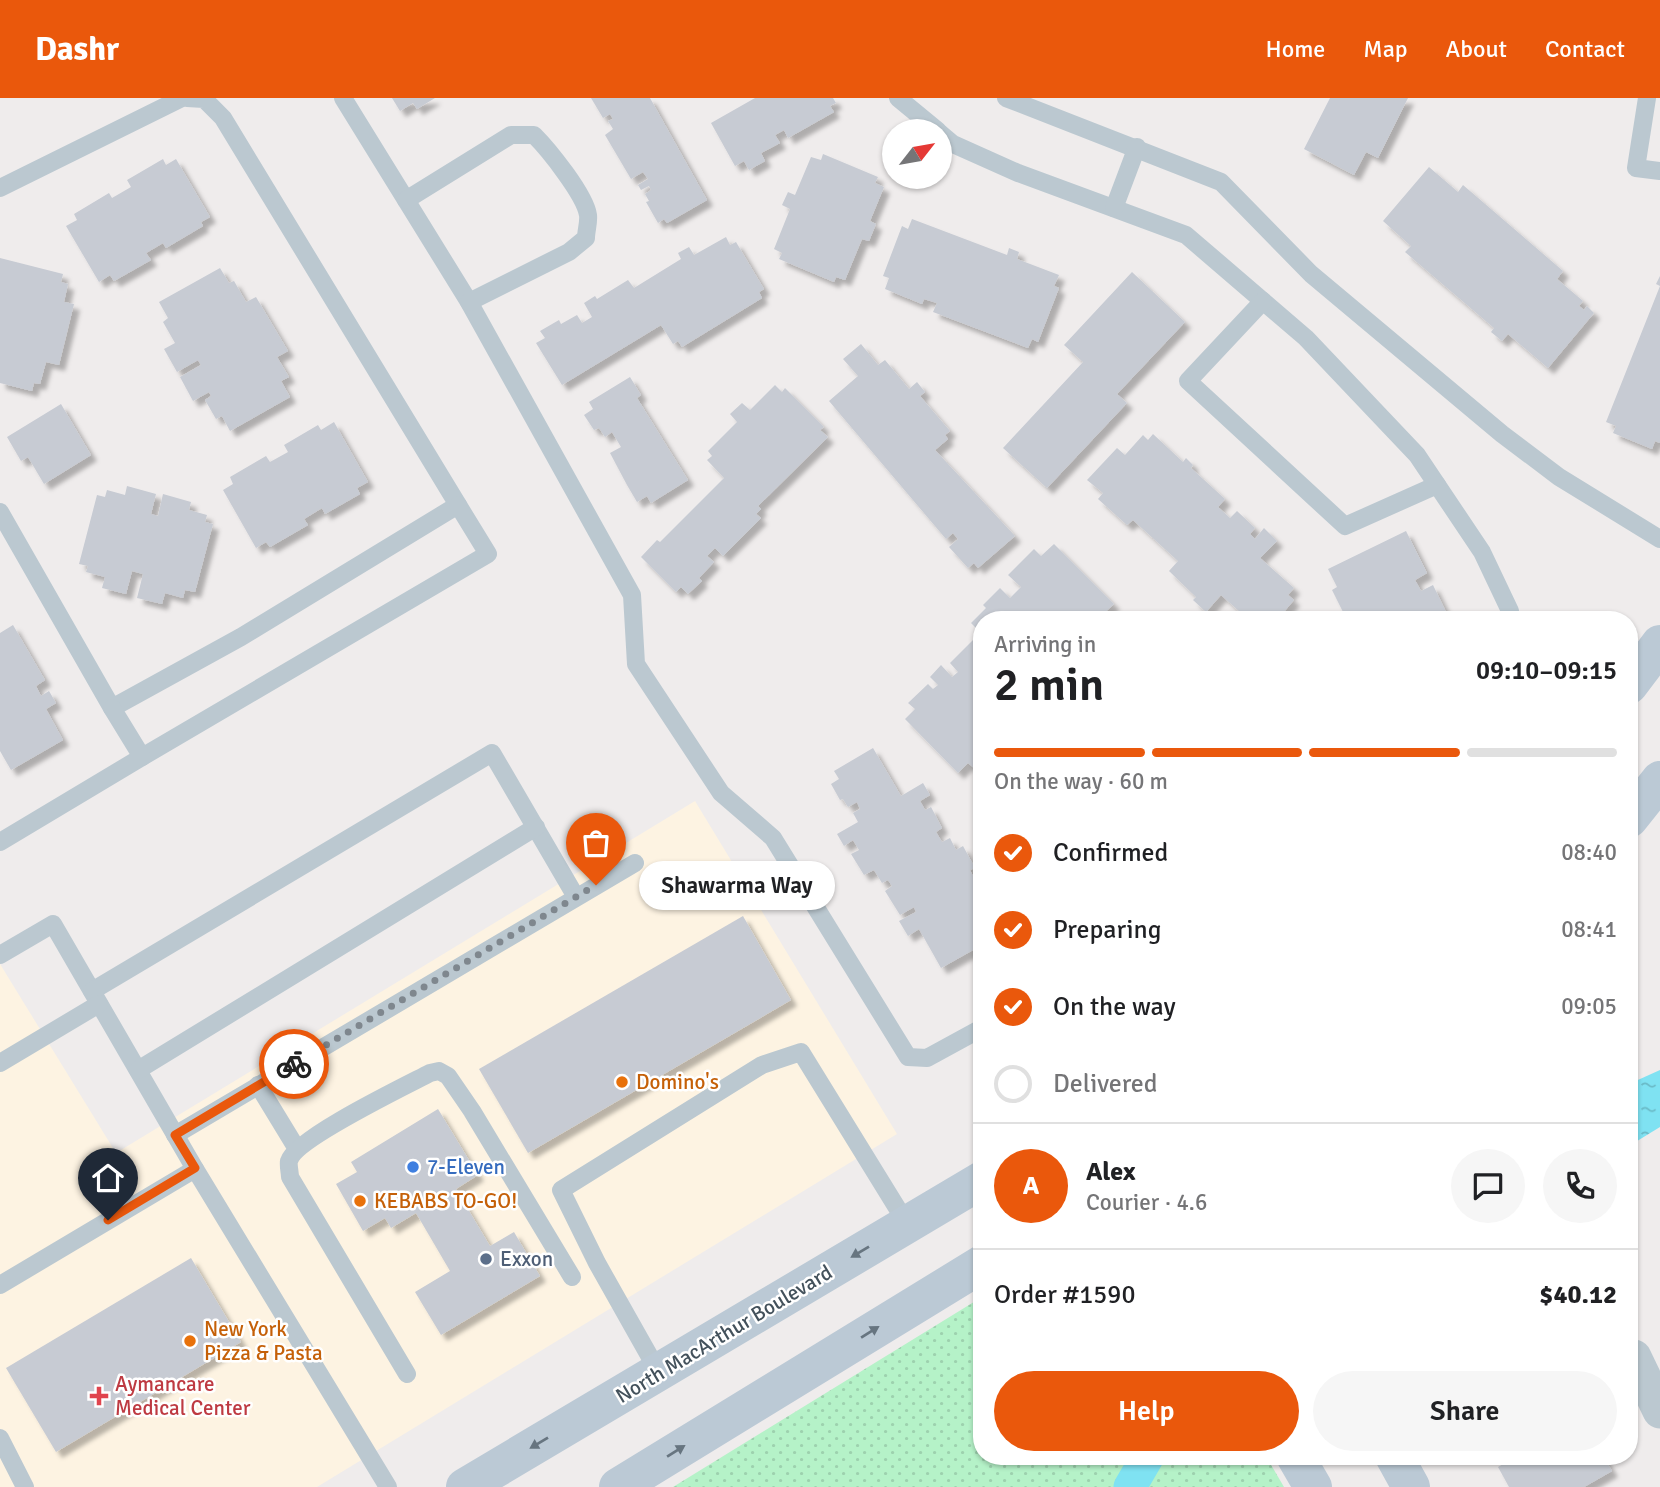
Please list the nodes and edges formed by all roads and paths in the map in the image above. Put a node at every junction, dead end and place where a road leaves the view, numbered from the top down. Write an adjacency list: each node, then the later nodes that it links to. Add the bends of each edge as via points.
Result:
1 (182, 98): 11 (lane)
2 (187, 98): 17 (lane, via 204,99 223,118)
3 (343, 98): 12 (lane)
4 (898, 98): 7 (lane)
5 (1006, 98): 9 (lane)
6 (1647, 98): 10 (lane, via 1636,168)
7 (923, 119)
8 (952, 143): 13 (lane)
9 (1137, 147): 13 (lane); 19 (lane, via 1220,182 1311,274 1502,434 1559,477)
10 (1660, 171)
11 (0, 188)
12 (406, 200): 15 (lane); 15 (lane, via 511,135 534,135 553,154 588,214 586,238 569,252)
13 (1114, 208): 14 (lane, via 1186,235)
14 (1262, 301): 16 (lane, via 1306,338 1417,455); 16 (lane, via 1188,381 1345,526)
15 (470, 302): 33 (lane, via 632,596 636,664 721,793 773,838 908,1057 927,1058)
16 (1437, 485): 20 (lane, via 1482,552)
17 (458, 505): 23 (lane, via 241,637); 24 (lane, via 488,554)
18 (0, 512): 23 (lane)
19 (1660, 539)
20 (1510, 611)
21 (1660, 643): 22 (main road)
22 (1638, 673)
23 (112, 708): 24 (lane)
24 (142, 757): 28 (lane)
25 (1660, 780): 26 (main road)
26 (1638, 807)
27 (536, 827): 30 (lane); 32 (lane, via 492,753); 35 (lane)
28 (0, 842)
29 (635, 863): 30 (lane)
30 (576, 897): 36 (lane)
31 (0, 955): 32 (lane, via 53,924)
32 (95, 997): 34 (lane); 35 (lane)
33 (973, 1033)
34 (0, 1063)
35 (138, 1070): 37 (lane)
36 (258, 1086): 37 (lane); 38 (lane)
37 (175, 1135): 39 (lane)
38 (297, 1149): 43 (lane, via 317,1134 439,1071 448,1076 472,1111); 47 (lane, via 289,1161 290,1177)
39 (195, 1168): 44 (lane); 53 (lane)
40 (973, 1185): 41 (main road, North MacArthur Boulevard)
41 (907, 1224): 46 (main road, North MacArthur Boulevard, one-way to 46); 46 (lane, via 801,1052 762,1065 561,1190)
42 (973, 1270): 55 (main road, one-way to 42)
43 (572, 1277)
44 (0, 1285)
45 (1638, 1365): 48 (street)
46 (659, 1373): 54 (main road, North MacArthur Boulevard, one-way to 54)
47 (407, 1374)
48 (1660, 1411)
49 (0, 1438): 52 (lane)
50 (1300, 1465): 56 (main road)
51 (1399, 1465): 57 (main road)
52 (25, 1487)
53 (388, 1487)
54 (465, 1487)
55 (618, 1487)
56 (1313, 1487)
57 (1411, 1487)

